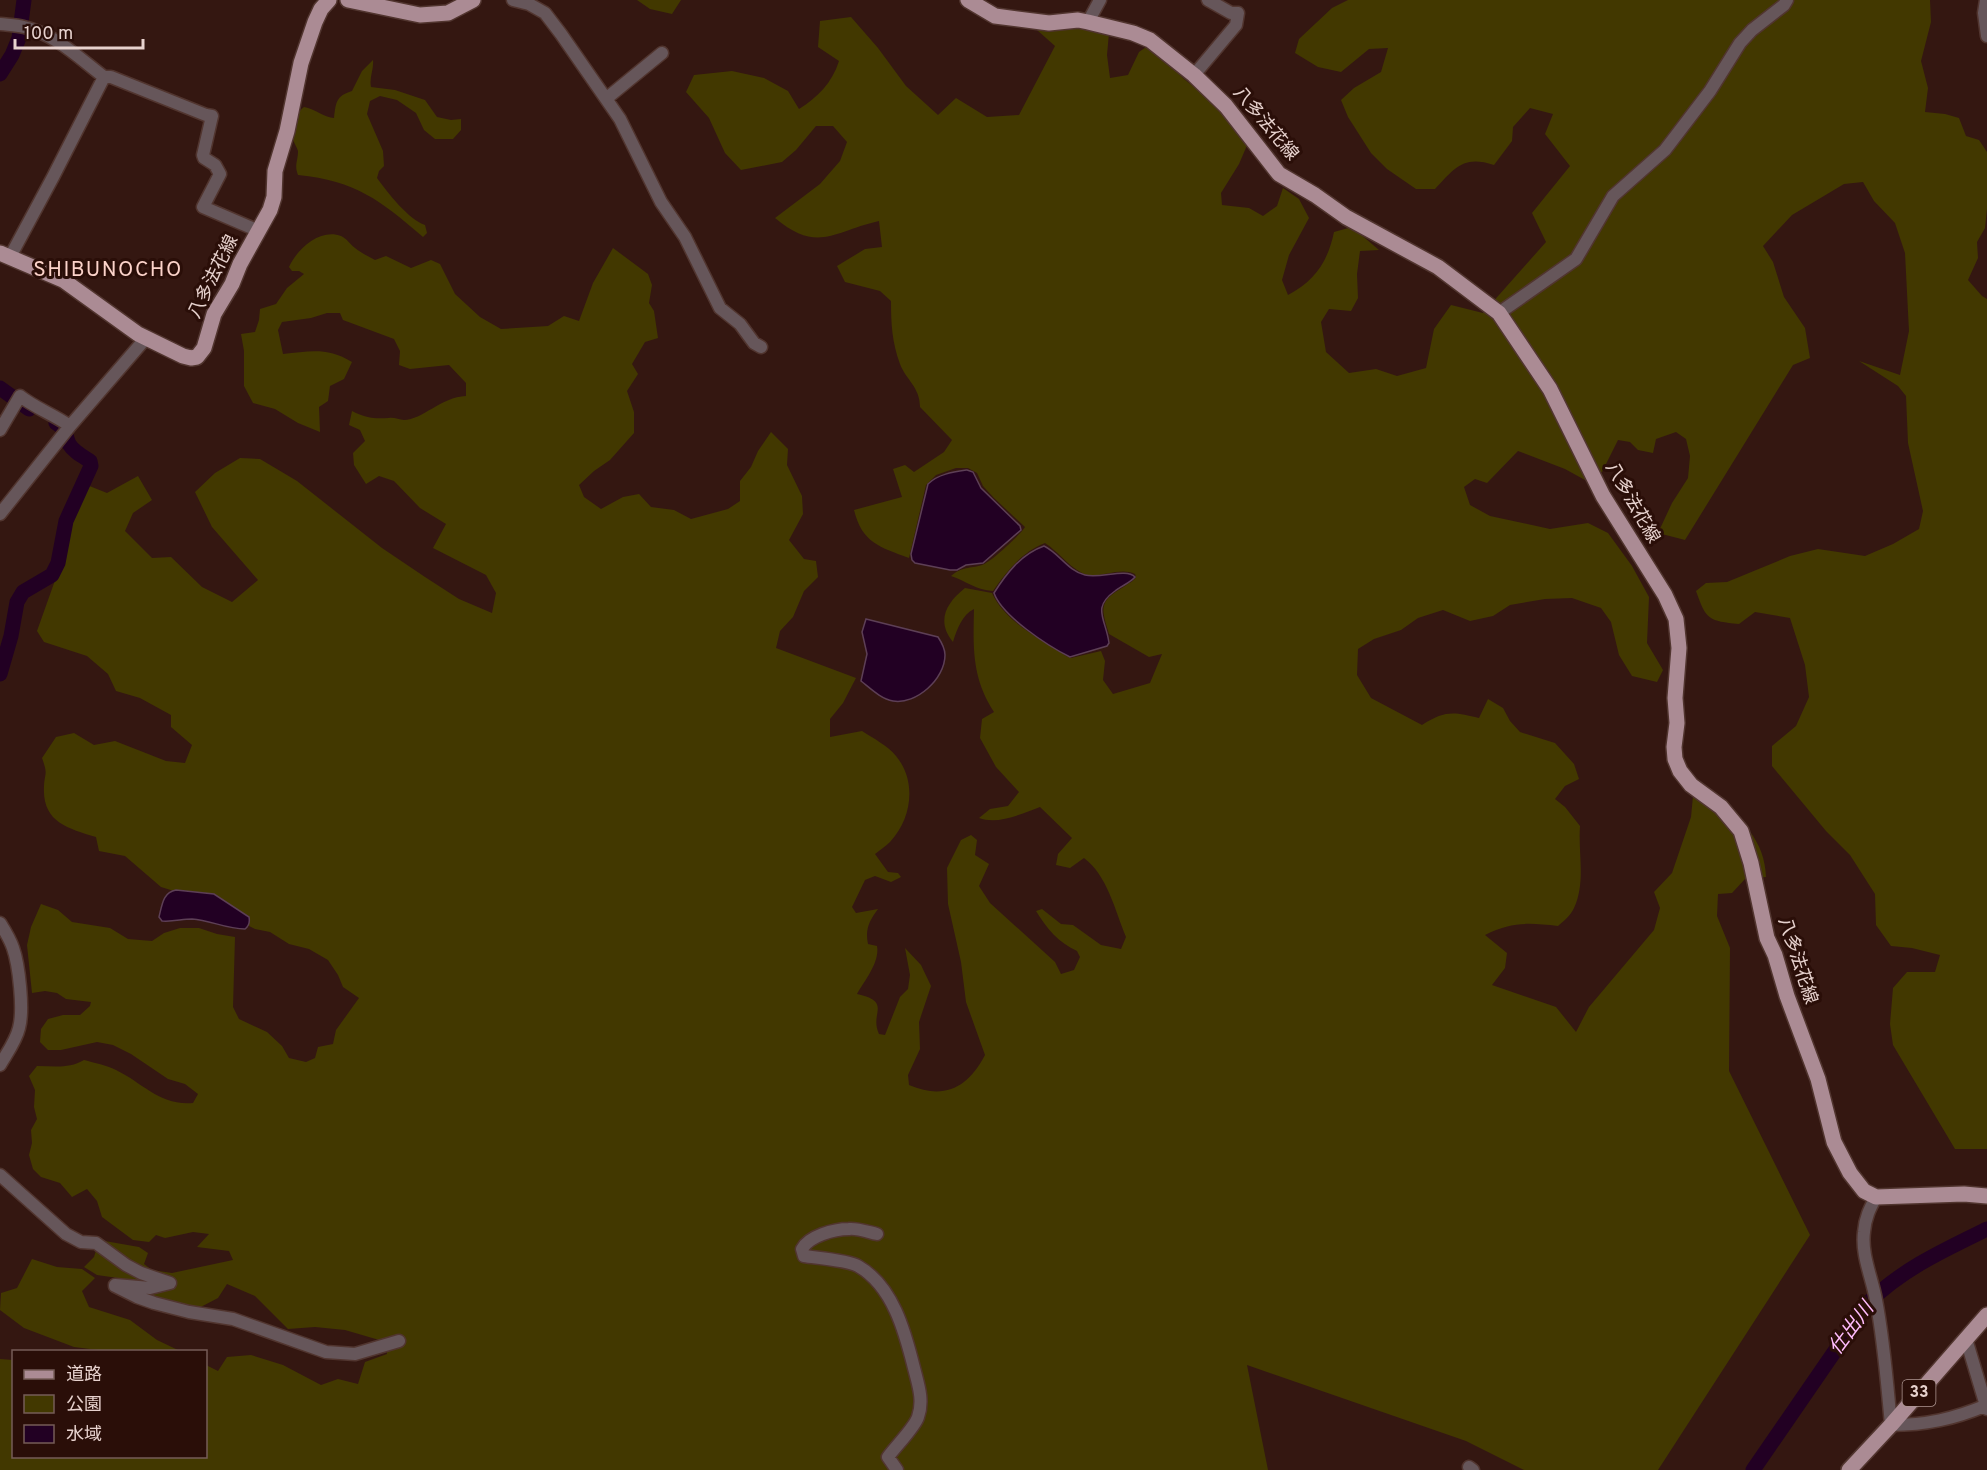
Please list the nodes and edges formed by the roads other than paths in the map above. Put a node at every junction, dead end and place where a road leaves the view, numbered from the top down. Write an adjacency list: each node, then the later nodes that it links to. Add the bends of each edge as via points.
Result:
1 (329, 0): 17 (main road, 八多法花線, via 315,21 301,63 275,171 274,197)
2 (348, 0): 3 (main road, via 420,15 448,13)
3 (473, 0)
4 (513, 0): 16 (street, via 545,13)
5 (968, 0): 10 (main road, 八多法花線, via 995,15 1049,23)
6 (1208, 0): 14 (street, via 1238,13 1238,20)
7 (1787, 0): 19 (street, via 1740,42 1710,91 1665,150 1613,196 1576,260)
8 (1986, 0): 12 (street)
9 (1096, 1): 10 (street)
10 (1088, 22): 14 (main road, 八多法花線, via 1150,40)
11 (12, 26): 15 (street, via 45,35)
12 (1987, 36)
13 (662, 53): 16 (street)
14 (1194, 75): 19 (main road, 八多法花線, via 1226,106 1279,174 1346,217 1438,267)
15 (104, 77): 17 (street, via 212,116 203,155 220,174 203,207); 18 (street, via 53,177)
16 (606, 98): 21 (street, via 661,202 685,237 720,308)
17 (259, 231): 20 (main road, 八多法花線, via 214,314 204,348 197,357 183,356)
18 (5, 255): 20 (main road, 八多法花線, via 63,280)
19 (1499, 312): 29 (main road, 八多法花線, via 1551,389 1603,496 1676,619 1680,648 1675,759 1691,785 1721,807 1741,831 1767,938 1818,1079 1834,1142 1850,1173 1864,1191)
20 (146, 338): 23 (street)
21 (761, 347)
22 (0, 430): 23 (street, via 20,396 55,415)
23 (66, 430): 24 (street)
24 (0, 514)
25 (0, 923): 26 (street, via 17,961 21,1010 16,1037)
26 (0, 1065)
27 (0, 1175): 32 (street, via 58,1230)
28 (1987, 1196): 29 (main road)
29 (1876, 1197): 37 (street, via 1866,1216 1864,1250 1877,1301)
30 (877, 1234): 38 (street, via 849,1229 823,1234 802,1250 804,1256 856,1265 869,1274 882,1288 904,1331 922,1401 918,1418 888,1457)
31 (97, 1237): 32 (street)
32 (74, 1238): 35 (street, via 96,1243 134,1269 171,1283 150,1288 115,1285 154,1303 233,1319 326,1352 355,1354)
33 (1987, 1315): 34 (main road, 33)
34 (1966, 1339): 36 (street); 37 (main road, 33)
35 (399, 1341)
36 (1987, 1407): 37 (street, via 1920,1425)
37 (1891, 1425): 39 (main road, 33)
38 (897, 1470)
39 (1849, 1470)

